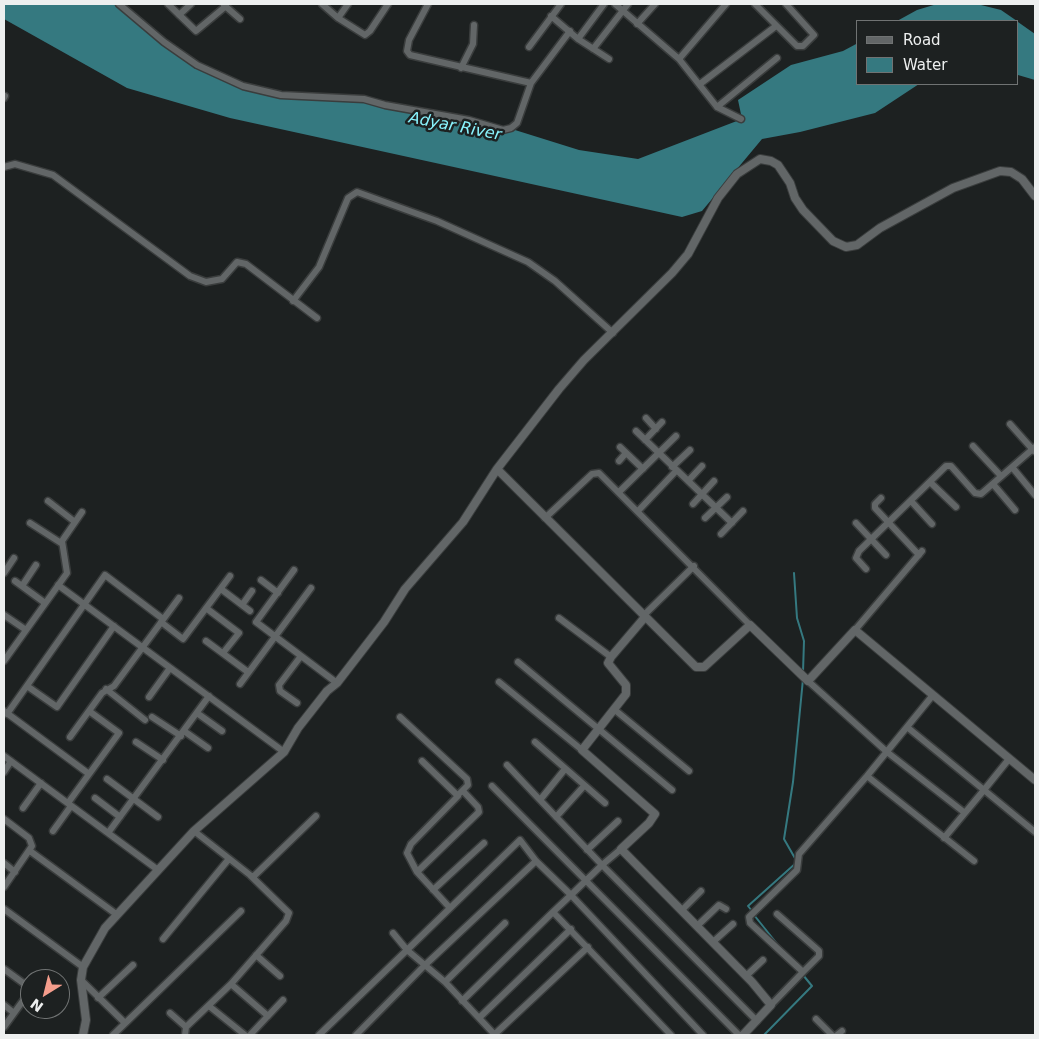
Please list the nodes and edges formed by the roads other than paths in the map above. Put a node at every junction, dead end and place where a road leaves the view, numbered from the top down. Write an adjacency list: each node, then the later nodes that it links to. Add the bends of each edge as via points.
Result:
1 (119, 4): 33 (street, via 197,65 236,84 266,92 364,99 503,130 517,123)
2 (168, 4): 18 (street)
3 (191, 4): 18 (street)
4 (322, 4): 20 (street)
5 (348, 4): 20 (street)
6 (388, 4): 20 (street, via 364,34)
7 (428, 4): 32 (street, via 409,40 407,51 416,57)
8 (561, 4): 19 (street)
9 (604, 4): 26 (street)
10 (616, 4): 17 (street)
11 (628, 4): 17 (street)
12 (655, 4): 22 (street)
13 (726, 4): 31 (street)
14 (755, 4): 24 (street)
15 (786, 4): 24 (street, via 813,33 813,38 804,46 797,46)
16 (224, 5): 18 (street, via 196,31); 21 (street)
17 (622, 11): 22 (street); 28 (street)
18 (179, 15)
19 (551, 16): 25 (street); 27 (street)
20 (338, 18)
21 (240, 19)
22 (637, 24): 31 (street)
23 (474, 26): 32 (street, via 473,44)
24 (776, 26): 34 (street)
25 (570, 31): 26 (street); 33 (street)
26 (578, 39): 28 (street)
27 (529, 47)
28 (593, 50): 30 (street)
29 (777, 58): 35 (street)
30 (609, 59)
31 (679, 59): 34 (street)
32 (461, 68): 33 (street)
33 (531, 83)
34 (700, 84): 35 (street)
35 (716, 107): 36 (street)
36 (741, 119)
37 (4, 167): 39 (street, via 15,164 53,174 190,276 206,282 222,279 237,262 246,264)
38 (1035, 196): 41 (street, via 1022,179 1011,172 1000,171 953,188 880,228 857,245 846,247 833,241 803,210 778,165 760,159 737,174 724,189 688,254)
39 (293, 301): 40 (street); 41 (street, via 319,267 348,198 357,192 437,221 528,262 555,281)
40 (317, 318)
41 (612, 333): 58 (street, via 559,389)
42 (646, 418): 45 (street)
43 (662, 422): 45 (street)
44 (1010, 424): 51 (street)
45 (656, 429): 48 (street)
46 (636, 431): 48 (street)
47 (676, 436): 54 (street)
48 (645, 440): 54 (street)
49 (973, 446): 61 (street)
50 (620, 447): 53 (street)
51 (1034, 449): 57 (street)
52 (690, 450): 60 (street)
53 (626, 453): 55 (street); 59 (street)
54 (659, 453): 59 (street); 60 (street)
55 (618, 461)
56 (702, 466): 62 (street)
57 (1012, 467): 61 (street); 68 (street)
58 (497, 469): 80 (street); 133 (street, via 463,522 405,589)
59 (643, 469): 66 (street)
60 (674, 469): 62 (street); 77 (street)
61 (1001, 476): 65 (street)
62 (688, 481): 67 (street)
63 (714, 481): 67 (street)
64 (930, 482): 65 (street, via 949,465 975,493 980,494); 72 (street); 74 (street)
65 (993, 484): 76 (street)
66 (620, 492): 77 (street); 80 (street, via 596,472)
67 (702, 495): 73 (street); 75 (street)
68 (1035, 495)
69 (727, 496): 75 (street)
70 (881, 498): 84 (street, via 874,506)
71 (48, 500): 82 (street)
72 (911, 501): 84 (street); 87 (street)
73 (693, 504)
74 (956, 507)
75 (716, 508): 81 (street); 86 (street)
76 (1015, 510)
77 (638, 511): 94 (street)
78 (743, 511): 86 (street)
79 (82, 512): 82 (street)
80 (545, 518): 114 (street)
81 (705, 518)
82 (75, 522): 90 (street)
83 (856, 522): 89 (street)
84 (888, 522): 89 (street); 120 (street, via 920,553)
85 (30, 523): 90 (street)
86 (732, 523): 88 (street)
87 (932, 524)
88 (721, 534)
89 (871, 539): 91 (street); 95 (street, via 856,554)
90 (61, 543): 101 (street, via 67,568)
91 (886, 554)
92 (14, 558): 97 (street)
93 (36, 565): 102 (street)
94 (694, 566): 114 (street); 117 (street)
95 (866, 569)
96 (294, 570): 106 (street)
97 (4, 573)
98 (230, 576): 104 (street)
99 (261, 580): 106 (street)
100 (15, 581): 102 (street)
101 (58, 585): 108 (street); 110 (street)
102 (22, 586): 108 (street)
103 (310, 588): 121 (street)
104 (221, 589): 109 (street); 111 (street)
105 (252, 591): 109 (street)
106 (278, 593): 121 (street, via 256,622)
107 (179, 598): 116 (street)
108 (45, 603): 119 (street)
109 (242, 604): 112 (street)
110 (84, 605): 116 (street, via 105,575); 118 (street); 135 (street)
111 (206, 608): 116 (street, via 183,639); 124 (street, via 239,633)
112 (250, 611)
113 (4, 615): 119 (street)
114 (644, 616): 117 (street, via 692,664 700,668); 126 (street)
115 (559, 618): 126 (street)
116 (162, 621): 123 (street)
117 (750, 625): 131 (street)
118 (114, 626): 123 (street); 135 (street, via 57,707)
119 (26, 630): 127 (street)
120 (855, 630): 131 (street); 137 (street)
121 (275, 636): 125 (street); 130 (street)
122 (206, 640): 124 (street)
123 (142, 647): 129 (street); 136 (street, via 114,686)
124 (223, 653): 130 (street)
125 (301, 656): 133 (street); 140 (street, via 279,685 280,691)
126 (610, 657): 141 (street, via 610,667 627,689)
127 (4, 661)
128 (518, 662): 147 (street)
129 (170, 668): 138 (street); 139 (street)
130 (248, 672): 134 (street)
131 (808, 681): 156 (street)
132 (499, 682): 154 (street)
133 (337, 683): 155 (street, via 298,728)
134 (240, 684)
135 (27, 686): 143 (street)
136 (106, 690): 142 (street); 149 (street, via 149,718)
137 (933, 695): 146 (street); 158 (street)
138 (209, 696): 144 (street); 155 (street)
139 (149, 697)
140 (298, 703)
141 (615, 710): 147 (street); 164 (street)
142 (88, 711): 150 (street); 166 (street, via 119,734)
143 (6, 712): 166 (street)
144 (197, 713): 148 (street); 149 (street)
145 (400, 717): 175 (street, via 467,779 468,785)
146 (907, 727): 156 (street); 174 (street)
147 (599, 730): 154 (street); 173 (street)
148 (222, 731)
149 (182, 734): 153 (street); 159 (street)
150 (70, 737)
151 (136, 742): 159 (street)
152 (535, 742): 163 (street)
153 (208, 748)
154 (582, 750): 195 (street, via 655,814)
155 (284, 752): 190 (street)
156 (887, 752): 167 (street); 182 (street)
157 (4, 756): 160 (street)
158 (1009, 759): 169 (street); 174 (street)
159 (163, 760): 177 (street)
160 (11, 761): 165 (street); 170 (street)
161 (422, 761): 175 (street)
162 (507, 765): 178 (street)
163 (565, 770): 172 (street); 178 (street)
164 (689, 771)
165 (4, 772)
166 (89, 774): 180 (street)
167 (867, 776): 193 (street); 235 (street, via 800,854 798,870 749,916 750,923)
168 (107, 779): 177 (street)
169 (1035, 780)
170 (41, 783): 180 (street); 181 (street)
171 (492, 786): 207 (street)
172 (584, 786): 179 (street); 186 (street)
173 (672, 790)
174 (984, 790): 182 (street); 191 (street)
175 (460, 793): 205 (street, via 407,849); 205 (street, via 478,807 479,812)
176 (95, 798): 184 (street)
177 (134, 799): 184 (street); 185 (street)
178 (540, 800): 186 (street)
179 (605, 803)
180 (70, 804): 189 (street); 192 (street)
181 (23, 808)
182 (966, 813): 193 (street)
183 (316, 816): 206 (street)
184 (120, 817): 192 (street)
185 (158, 817)
186 (556, 817): 196 (street)
187 (4, 819): 197 (street, via 29,838)
188 (618, 820): 196 (street)
189 (52, 831)
190 (194, 831): 198 (street); 203 (street)
191 (1035, 832)
192 (108, 833): 203 (street)
193 (944, 838): 200 (street)
194 (484, 843): 209 (street)
195 (620, 849): 202 (street); 215 (street)
196 (587, 850): 202 (street)
197 (30, 852): 204 (street); 218 (street)
198 (228, 860): 206 (street); 225 (street)
199 (536, 861): 211 (street); 212 (street, via 520,840); 232 (street)
200 (974, 861)
201 (4, 864): 204 (street)
202 (602, 865): 207 (street); 254 (street)
203 (158, 870): 218 (street)
204 (15, 872): 208 (street)
205 (417, 872): 209 (street)
206 (253, 877): 229 (street, via 289,913)
207 (586, 881): 211 (street); 268 (street)
208 (4, 887)
209 (433, 890): 212 (street)
210 (701, 891): 215 (street)
211 (571, 895): 217 (street); 267 (street)
212 (450, 908): 228 (street)
213 (4, 909): 233 (street)
214 (726, 909): 222 (street, via 719,906)
215 (682, 910): 222 (street)
216 (241, 911): 255 (street)
217 (553, 912): 223 (street); 244 (street)
218 (116, 914): 233 (street, via 93,945)
219 (777, 914): 235 (street, via 819,951)
220 (505, 923): 240 (street)
221 (733, 924): 226 (street)
222 (697, 926): 226 (street)
223 (571, 929): 227 (street); 252 (street)
224 (394, 933): 228 (street)
225 (163, 939)
226 (712, 942): 237 (street)
227 (588, 947): 265 (street); 266 (street)
228 (407, 950): 232 (street); 263 (street)
229 (256, 956): 236 (street); 241 (street)
230 (763, 960): 237 (street)
231 (134, 965): 242 (street)
232 (424, 966): 240 (street); 264 (street)
233 (83, 967): 238 (street)
234 (4, 969): 239 (street)
235 (803, 972): 247 (street)
236 (280, 976)
237 (746, 976): 247 (street)
238 (81, 980): 242 (street); 258 (street, via 86,1020)
239 (20, 982)
240 (445, 982): 244 (street)
241 (231, 984): 248 (street); 251 (street)
242 (98, 998): 255 (street)
243 (283, 1000): 251 (street)
244 (462, 1001): 252 (street)
245 (20, 1004): 249 (street)
246 (4, 1005): 249 (street)
247 (771, 1005): 254 (street)
248 (209, 1006): 257 (street); 261 (street)
249 (14, 1013): 256 (street)
250 (170, 1013): 257 (street)
251 (268, 1016): 262 (street)
252 (479, 1018): 265 (street)
253 (816, 1019): 270 (street)
254 (757, 1021): 269 (street)
255 (125, 1023): 259 (street)
256 (4, 1027)
257 (186, 1027): 260 (street)
258 (83, 1035)
259 (113, 1035)
260 (185, 1035)
261 (245, 1035)
262 (250, 1035)
263 (319, 1035)
264 (356, 1035)
265 (495, 1035)
266 (672, 1035)
267 (703, 1035)
268 (738, 1035)
269 (743, 1035)
270 (832, 1035)

